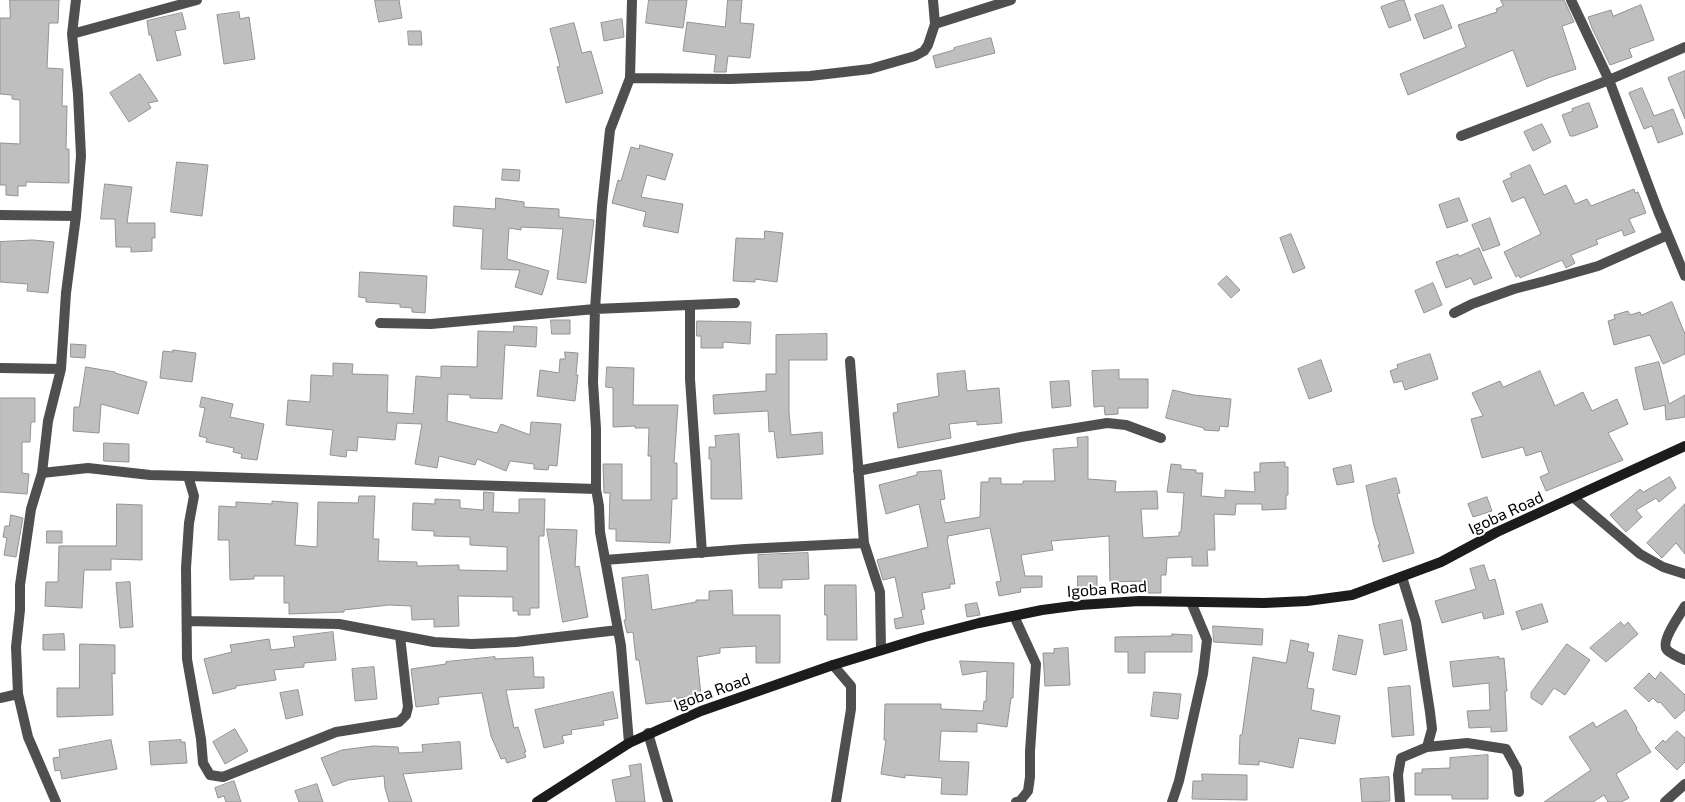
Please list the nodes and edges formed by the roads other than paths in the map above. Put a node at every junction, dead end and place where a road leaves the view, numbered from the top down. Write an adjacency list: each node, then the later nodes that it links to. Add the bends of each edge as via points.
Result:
1 (76, 0): 8 (street)
2 (197, 0): 8 (street)
3 (632, 0): 10 (street)
4 (933, 0): 7 (street)
5 (1011, 0): 7 (street)
6 (1571, 0): 11 (street)
7 (935, 24): 10 (street, via 924,51 870,69 810,76 730,79)
8 (72, 34): 14 (street, via 81,156)
9 (1685, 47): 11 (street)
10 (630, 78): 19 (street, via 610,130)
11 (1609, 80): 12 (street); 15 (street)
12 (1461, 136)
13 (0, 215): 14 (street)
14 (76, 216): 24 (street)
15 (1668, 235): 16 (street); 20 (street, via 1598,266 1514,289)
16 (1685, 276)
17 (735, 303): 18 (street)
18 (690, 305): 19 (street); 33 (street, via 690,379)
19 (596, 309): 21 (street, via 431,324); 30 (street, via 593,382)
20 (1454, 313)
21 (380, 323)
22 (850, 361): 27 (street)
23 (0, 368): 24 (street)
24 (61, 369): 28 (street, via 48,421)
25 (1161, 438): 27 (street, via 1126,425 1106,423)
26 (1685, 446): 31 (street, Igoba Road)
27 (858, 471): 32 (street)
28 (42, 473): 29 (street, via 88,468); 46 (street, via 31,509 20,585 16,647)
29 (188, 476): 30 (street); 40 (street, via 194,496 186,568)
30 (596, 489): 34 (street)
31 (1574, 498): 35 (street, via 1640,554); 36 (street, Igoba Road, via 1497,532 1441,562)
32 (864, 543): 33 (street); 43 (street, via 880,592)
33 (702, 553): 34 (street)
34 (605, 560): 41 (street)
35 (1685, 574)
36 (1402, 577): 37 (street, Igoba Road, via 1352,595 1307,601); 50 (street, via 1416,622 1430,712 1432,729)
37 (1191, 602): 39 (street, Igoba Road, via 1080,605); 58 (street, via 1207,640 1201,684)
38 (1685, 606): 44 (street, via 1665,644 1667,650)
39 (1014, 616): 43 (street, Igoba Road); 57 (street, via 1036,664 1028,791)
40 (187, 621): 42 (street, via 339,624); 42 (street, via 187,659 202,739 203,764 210,775 223,777 336,732 399,722 408,707)
41 (618, 630): 42 (street, via 472,644); 49 (street)
42 (400, 636)
43 (881, 650): 45 (street, Igoba Road)
44 (1685, 660)
45 (833, 665): 48 (street, Igoba Road); 56 (street, via 850,686 852,709)
46 (18, 694): 47 (street); 53 (street, via 28,737)
47 (0, 698)
48 (648, 733): 49 (street, Igoba Road); 55 (street)
49 (629, 743): 54 (street, Igoba Road)
50 (1427, 747): 52 (street, via 1467,743 1506,749 1517,769); 59 (street, via 1402,758 1398,776)
51 (1685, 784): 60 (street)
52 (1519, 792)
53 (56, 802)
54 (536, 802)
55 (668, 802)
56 (836, 802)
57 (1016, 802)
58 (1172, 802)
59 (1400, 802)
60 (1665, 802)

